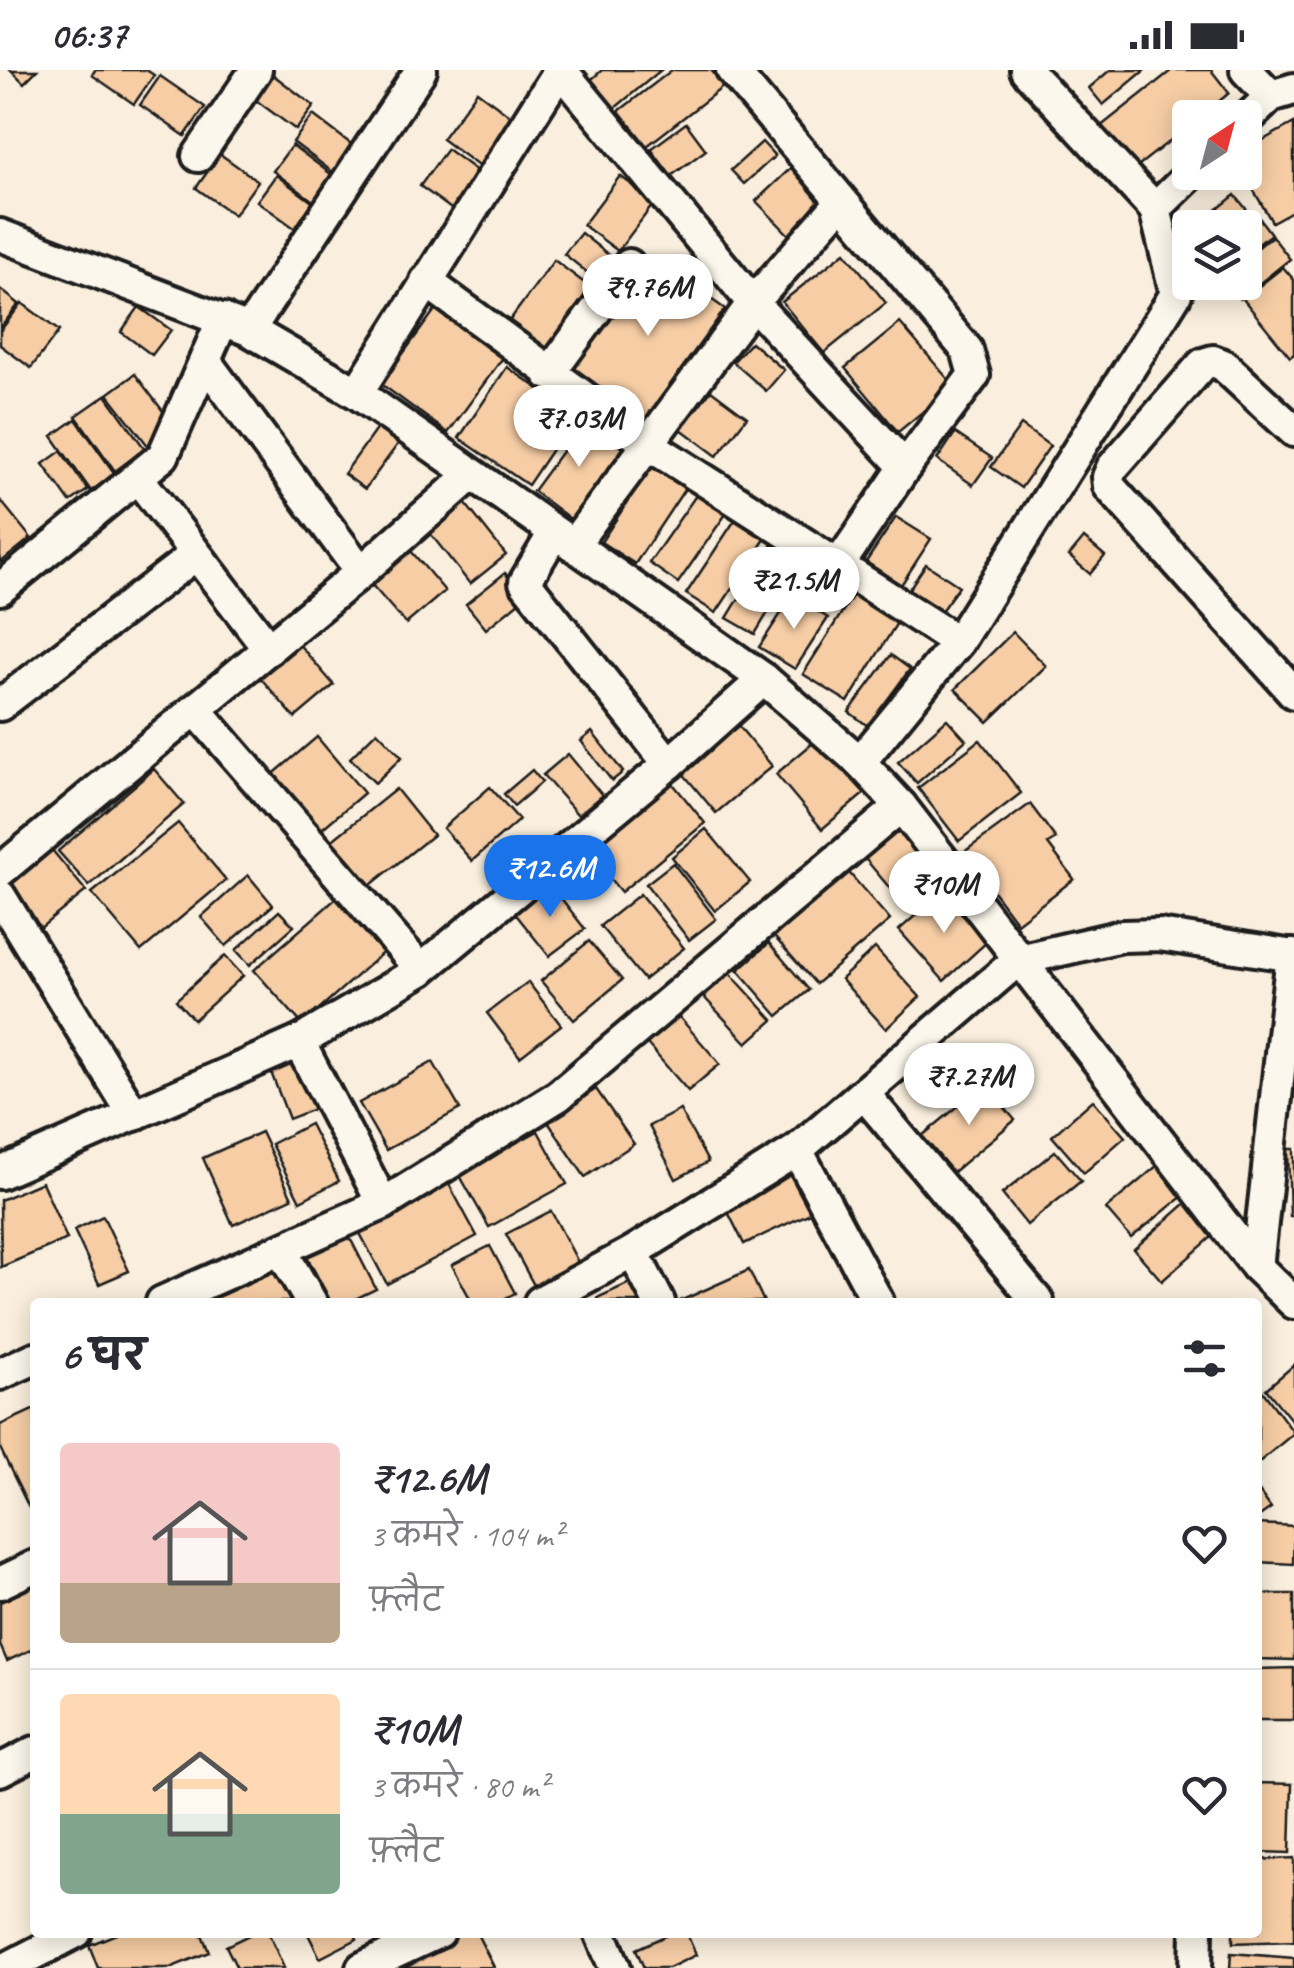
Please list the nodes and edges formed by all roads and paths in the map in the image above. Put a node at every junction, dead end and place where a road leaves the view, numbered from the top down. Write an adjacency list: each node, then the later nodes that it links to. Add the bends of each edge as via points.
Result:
1 (256, 70): 9 (street)
2 (421, 70): 17 (street)
3 (561, 70): 15 (street); 16 (street)
4 (732, 70): 11 (street)
5 (1026, 70): 12 (street)
6 (1246, 70): 7 (street)
7 (1282, 93): 8 (street)
8 (1262, 109)
9 (198, 156)
10 (1175, 190): 12 (street)
11 (841, 202): 16 (street); 23 (street, via 967,350 974,375)
12 (1155, 209): 31 (street, via 1176,294)
13 (0, 236): 17 (street)
14 (629, 265): 19 (street)
15 (426, 281): 19 (street); 20 (street)
16 (753, 303): 22 (street); 23 (street)
17 (236, 325): 18 (street); 20 (street)
18 (205, 361): 25 (street, via 163,456); 29 (street)
19 (549, 374): 22 (street)
20 (358, 392): 24 (street)
21 (1294, 431): 34 (street, via 1213,361 1203,364 1108,477 1109,486)
22 (648, 444): 26 (street); 28 (street)
23 (905, 468): 28 (street)
24 (471, 475): 26 (street); 29 (street)
25 (138, 478): 27 (street); 30 (street)
26 (563, 539): 33 (street); 38 (street, via 525,582)
27 (195, 555): 32 (street); 35 (street)
28 (838, 566): 31 (street)
29 (361, 572): 32 (street)
30 (0, 589)
31 (958, 642): 37 (street)
32 (269, 649): 36 (street)
33 (764, 679): 37 (street); 38 (street)
34 (1294, 693)
35 (0, 706)
36 (196, 710): 40 (street); 44 (street)
37 (860, 762): 39 (street)
38 (670, 764): 44 (street)
39 (902, 806): 43 (street); 50 (street, via 558,1096)
40 (0, 871)
41 (0, 896): 47 (street)
42 (1293, 956): 43 (street, via 1159,935 1122,936); 53 (street)
43 (1018, 960): 46 (street); 53 (street)
44 (421, 970): 45 (street)
45 (299, 1042): 47 (street); 50 (street)
46 (865, 1095): 48 (street); 59 (street)
47 (134, 1116): 49 (street)
48 (797, 1150): 52 (street); 58 (street)
49 (0, 1172)
50 (383, 1204): 51 (street)
51 (280, 1250): 54 (street); 55 (street)
52 (633, 1252): 56 (street); 57 (street)
53 (1257, 1267): 60 (street)
54 (171, 1298)
55 (308, 1298)
56 (547, 1298)
57 (657, 1298)
58 (876, 1298)
59 (1035, 1298)
60 (1294, 1303)
61 (30, 1360): 62 (street)
62 (0, 1374)
63 (30, 1568): 64 (street)
64 (0, 1583)
65 (30, 1755): 66 (street)
66 (0, 1770)
67 (64, 1938): 72 (street)
68 (426, 1938): 73 (street)
69 (602, 1938): 74 (street)
70 (1197, 1938): 75 (street)
71 (0, 1959): 72 (street)
72 (5, 1968)
73 (362, 1968)
74 (614, 1968)
75 (1196, 1968)

